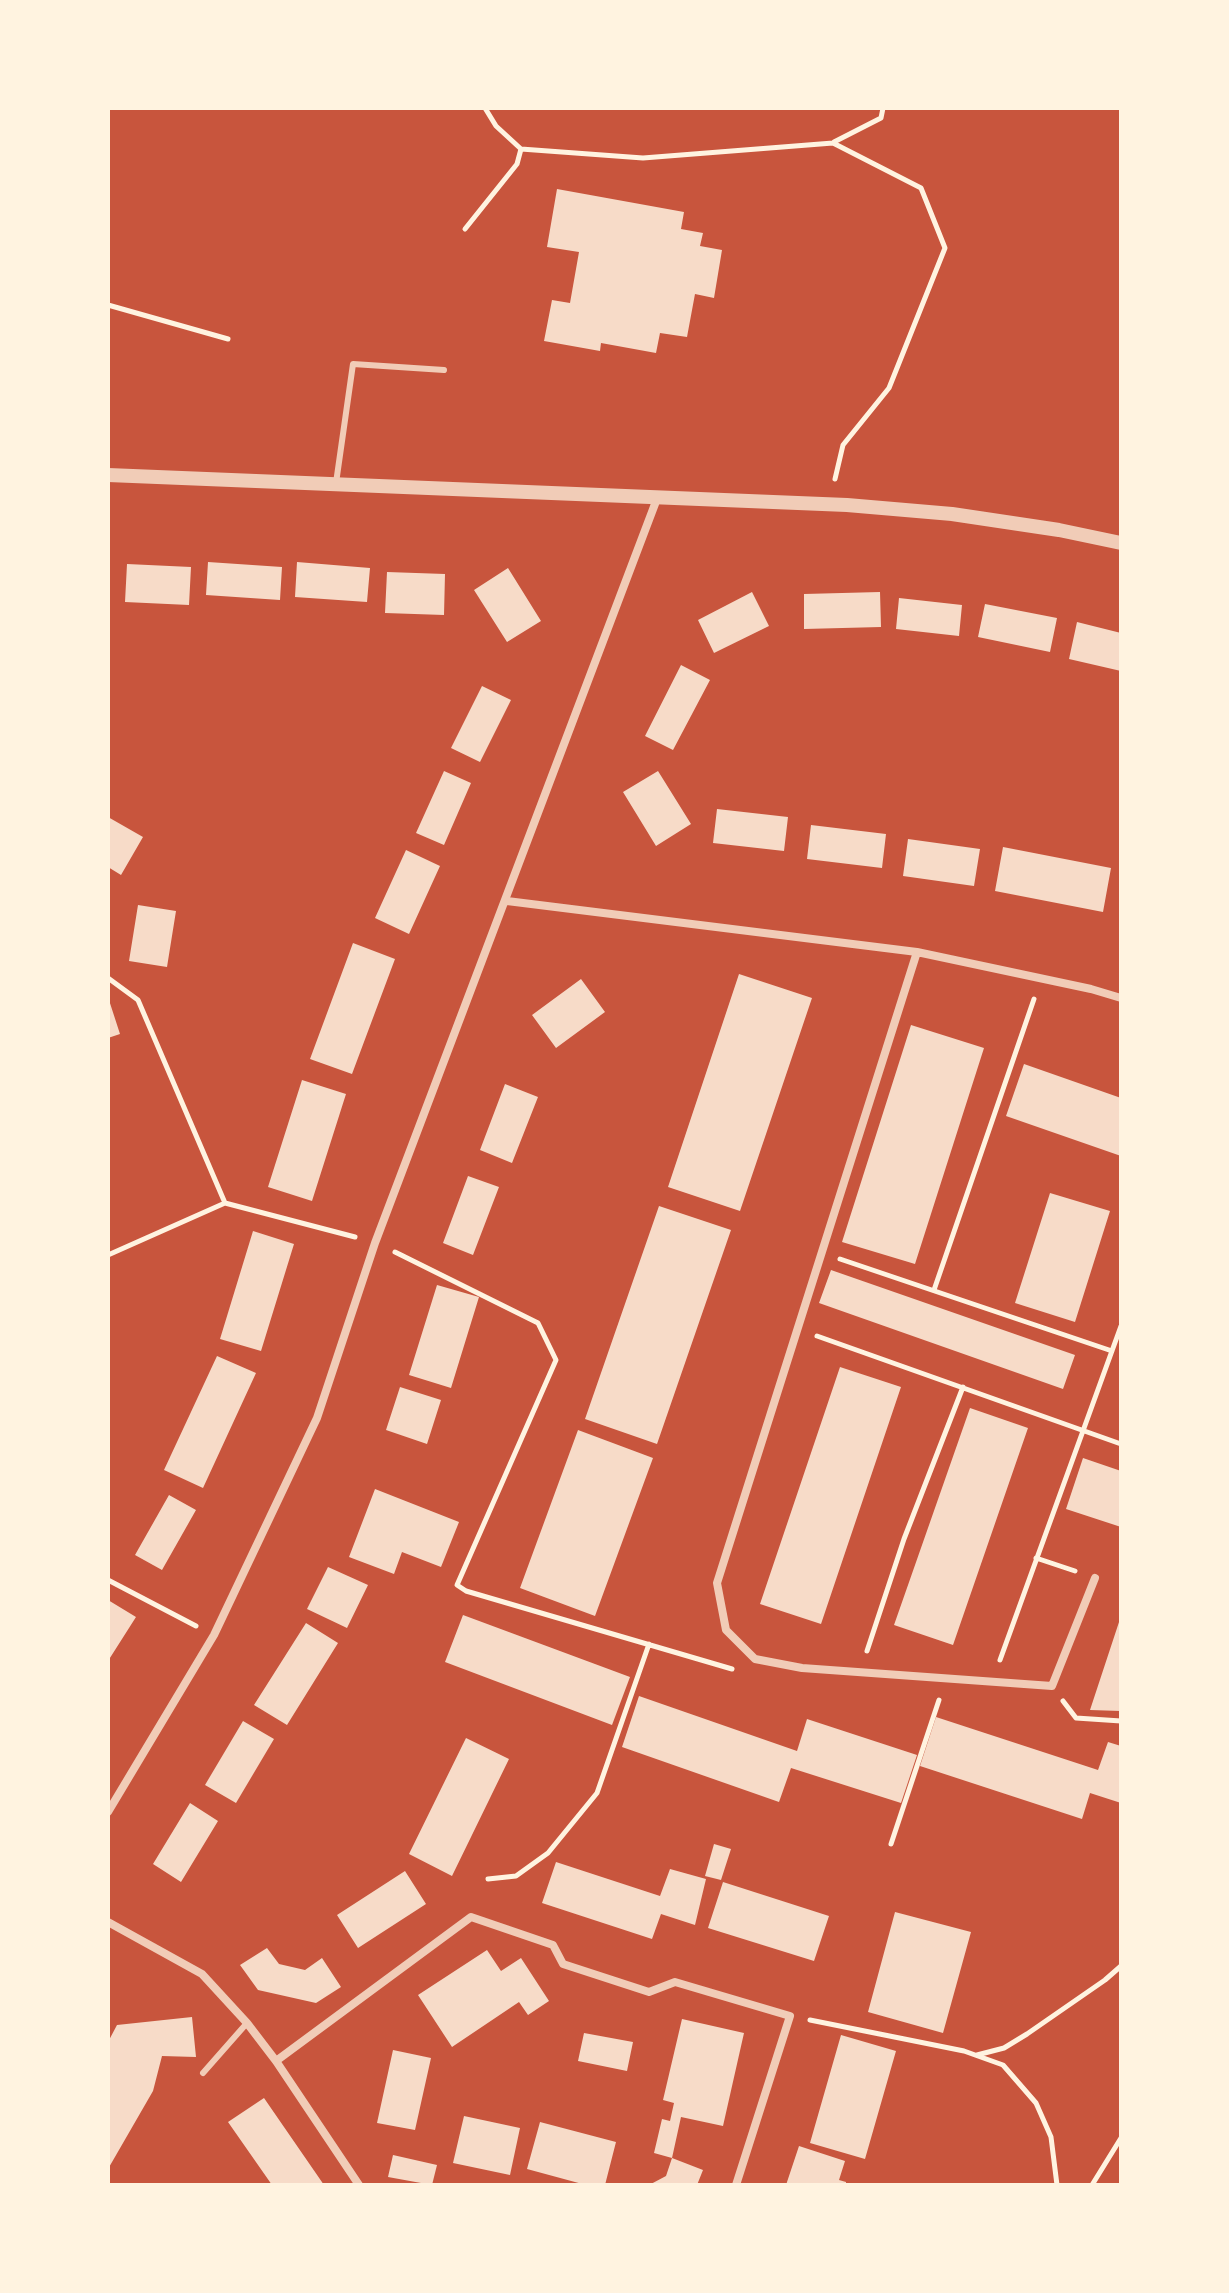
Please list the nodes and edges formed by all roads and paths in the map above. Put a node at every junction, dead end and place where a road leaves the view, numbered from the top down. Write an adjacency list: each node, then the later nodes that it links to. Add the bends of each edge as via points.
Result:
1 (485, 108): 4 (path)
2 (883, 108): 3 (path, via 881,118)
3 (833, 143): 4 (path, via 643,158); 12 (path, via 921,188 945,248 889,388 843,445)
4 (521, 149): 5 (path, via 517,164)
5 (465, 229)
6 (108, 305): 7 (path)
7 (228, 339)
8 (444, 370): 10 (lane, via 353,364)
9 (108, 475): 10 (street)
10 (336, 483): 11 (street)
11 (658, 496): 12 (street); 14 (street)
12 (830, 504): 13 (street, via 952,514)
13 (1121, 543)
14 (507, 901): 15 (street); 20 (street)
15 (917, 952): 17 (street); 21 (street)
16 (108, 978): 19 (path, via 138,1000)
17 (1041, 978): 18 (street); 23 (path)
18 (1121, 998)
19 (225, 1203): 20 (path); 22 (path)
20 (375, 1243): 32 (street, via 317,1418); 33 (path, via 538,1323 556,1360 457,1585)
21 (821, 1253): 23 (path); 25 (street)
22 (108, 1255)
23 (934, 1290): 26 (path)
24 (1121, 1326): 26 (path)
25 (797, 1329): 27 (path); 34 (street, via 717,1583 726,1630)
26 (1112, 1351): 28 (path)
27 (963, 1387): 28 (path); 35 (path, via 904,1539)
28 (1085, 1431): 29 (path); 37 (path)
29 (1121, 1444)
30 (1095, 1578): 37 (street, via 1052,1686)
31 (108, 1580): 32 (path)
32 (214, 1635): 40 (street)
33 (649, 1644): 34 (path, via 740,1671); 42 (path, via 597,1793 548,1853 516,1876)
34 (755, 1659): 35 (street)
35 (861, 1671): 36 (street)
36 (946, 1677): 37 (street); 41 (path)
37 (993, 1680)
38 (1076, 1718): 39 (path)
39 (1121, 1721)
40 (108, 1812)
41 (891, 1844)
42 (488, 1879)
43 (108, 1922): 46 (street, via 202,1974)
44 (1121, 1966): 47 (path, via 1027,2034 1004,2048)
45 (790, 2016): 47 (path); 48 (street, via 675,1982 649,1992 563,1964 553,1945 471,1917); 52 (street)
46 (247, 2023): 48 (street); 49 (lane)
47 (976, 2055): 53 (path, via 1003,2065 1036,2103 1051,2137)
48 (276, 2061): 51 (street)
49 (203, 2073)
50 (1121, 2138): 54 (path)
51 (359, 2185)
52 (736, 2185)
53 (1057, 2185)
54 (1092, 2185)

